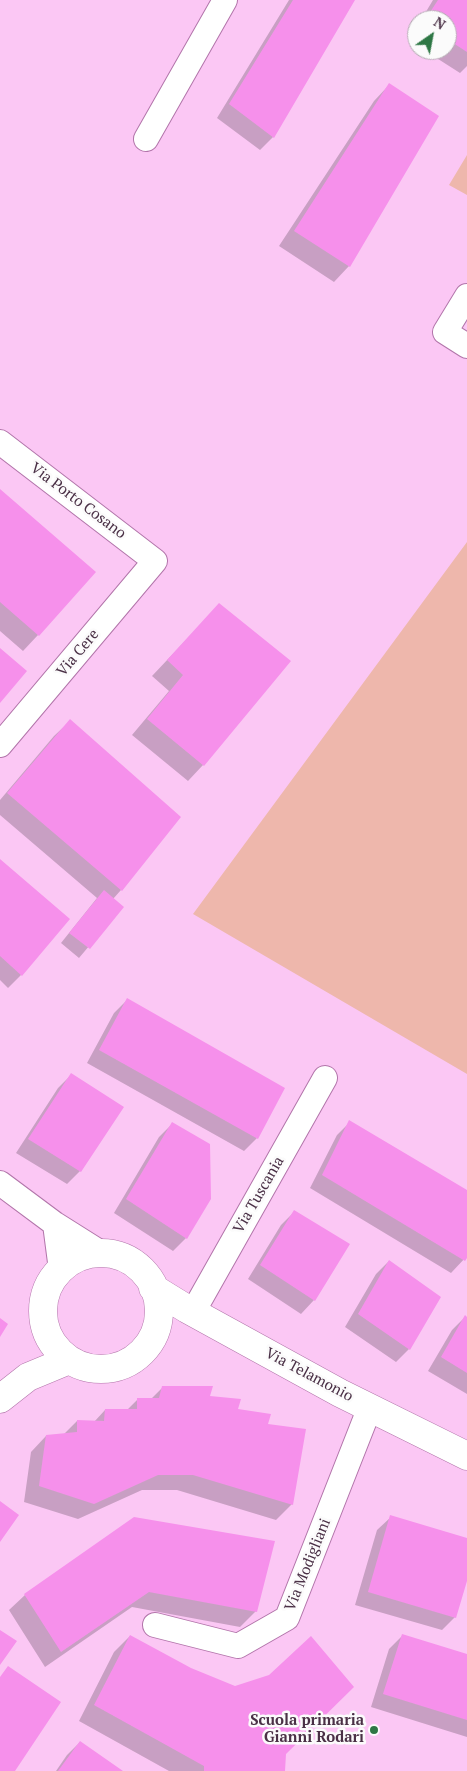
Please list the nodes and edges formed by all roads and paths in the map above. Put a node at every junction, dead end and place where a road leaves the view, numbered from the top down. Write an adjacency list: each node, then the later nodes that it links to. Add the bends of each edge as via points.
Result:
1 (225, 0): 2 (street)
2 (146, 139)
3 (467, 296): 4 (street, via 445,332)
4 (467, 346)
5 (0, 442): 6 (street, Via Porto Cosano)
6 (155, 560): 7 (street, Via Cere)
7 (0, 745)
8 (325, 1078): 14 (street, Via Tuscania)
9 (0, 1182): 10 (street)
10 (55, 1224): 11 (street); 12 (street)
11 (101, 1253): 12 (main road, via 83,1256); 13 (main road, via 119,1256 136,1265)
12 (61, 1270): 16 (main road, via 45,1294 43,1313)
13 (154, 1288): 14 (main road, Via Telamonio); 15 (main road, via 159,1318)
14 (190, 1310): 15 (main road); 20 (main road, Via Telamonio)
15 (156, 1330): 17 (main road, via 142,1353 125,1364 106,1370)
16 (46, 1331): 17 (main road, via 55,1347); 18 (main road)
17 (69, 1360): 18 (main road)
18 (28, 1378): 19 (main road)
19 (0, 1399)
20 (370, 1407): 21 (main road, Via Telamonio); 22 (street, Via Modigliani, via 287,1618 238,1646)
21 (467, 1456)
22 (155, 1626)

